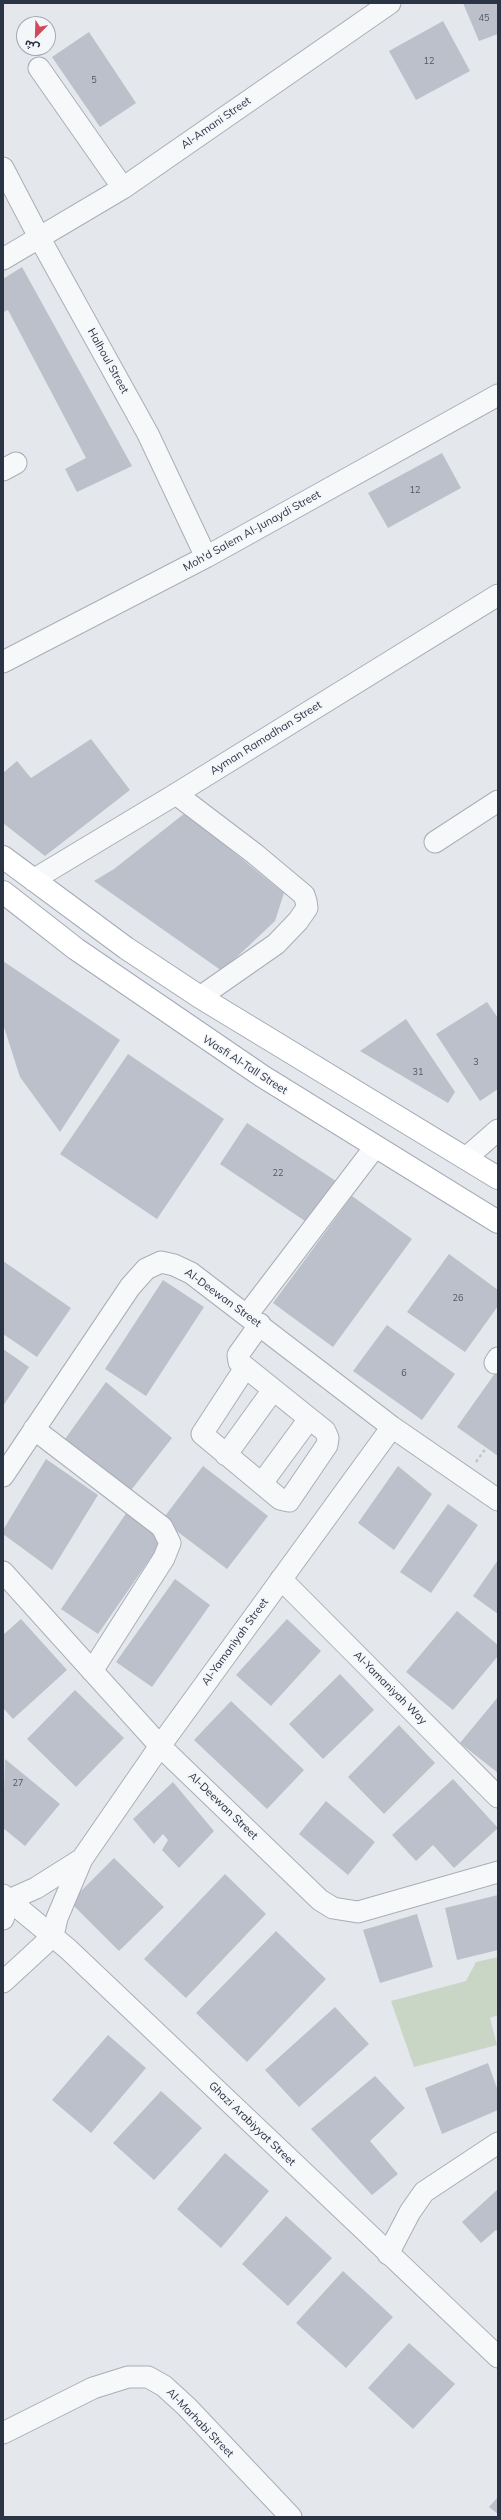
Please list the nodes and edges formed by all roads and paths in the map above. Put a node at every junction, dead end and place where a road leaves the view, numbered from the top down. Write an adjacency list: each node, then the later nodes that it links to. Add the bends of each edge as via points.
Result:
1 (390, 3): 4 (street, Al-Amani Street)
2 (39, 68): 4 (street)
3 (3, 168): 5 (street, Halhoul Street)
4 (122, 188): 5 (street, Al-Amani Street)
5 (39, 237): 6 (street, Al-Amani Street); 8 (street, Halhoul Street, via 148,434)
6 (3, 259)
7 (498, 395): 8 (street, Moh'd Salem Al-Junaydi Street)
8 (206, 557): 10 (street, Moh'd Salem Al-Junaydi Street)
9 (498, 595): 11 (street, Ayman Ramadhan Street)
10 (3, 662)
11 (176, 794): 15 (street, Ayman Ramadhan Street); 17 (street, via 304,895 307,908 298,922 276,944)
12 (498, 801): 13 (street)
13 (435, 842)
14 (3, 857): 15 (main road)
15 (33, 880): 17 (main road, via 126,948)
16 (3, 892): 19 (main road, Wasfi Al-Tall Street, via 34,918 179,1021)
17 (200, 997): 20 (main road)
18 (498, 1130): 20 (street)
19 (375, 1147): 22 (main road, Wasfi Al-Tall Street); 23 (street)
20 (466, 1158): 21 (main road)
21 (498, 1178)
22 (498, 1222)
23 (254, 1320): 24 (street, via 238,1355 239,1362); 27 (street, Al-Deewan Street); 28 (street, Al-Deewan Street, via 191,1273 161,1262 146,1269 130,1287)
24 (245, 1368): 25 (street); 31 (street, via 202,1434)
25 (273, 1390): 26 (street); 31 (street)
26 (309, 1419): 33 (street); 33 (street, via 325,1431 328,1438 327,1445 307,1476 288,1501 280,1499)
27 (392, 1427): 34 (street, Al-Deewan Street); 36 (street, Al-Yamaniyah Street)
28 (34, 1429): 32 (street, Al-Deewan Street); 37 (street, via 162,1527 170,1543 164,1558)
29 (486, 1448): 30 (path)
30 (483, 1453)
31 (226, 1455): 33 (street)
32 (3, 1476)
33 (262, 1484)
34 (498, 1500)
35 (3, 1572): 37 (street, Al-Deewan Street)
36 (281, 1579): 38 (street, Al-Yamaniyah Street); 39 (street, Al-Yamaniyah Way)
37 (92, 1671): 38 (street, Al-Deewan Street)
38 (160, 1746): 40 (street, Al-Yamaniyah Street); 41 (street, Al-Deewan Street, via 320,1900 333,1908 358,1912)
39 (498, 1797)
40 (82, 1859): 42 (street, Al-Yamaniyah Street); 43 (street, Al-Yamaniyah Street, via 57,1918)
41 (498, 1872)
42 (5, 1904): 43 (street, Ghazi Arabiyyat Street)
43 (53, 1936): 44 (street); 46 (street, Ghazi Arabiyyat Street)
44 (3, 1982)
45 (498, 2143): 46 (street, via 424,2192 410,2212)
46 (388, 2254): 47 (street, Ghazi Arabiyyat Street)
47 (498, 2357)
48 (3, 2433): 49 (street, Al-Marhabi Street, via 93,2388 128,2378 148,2377 164,2386 187,2407)
49 (291, 2517)

